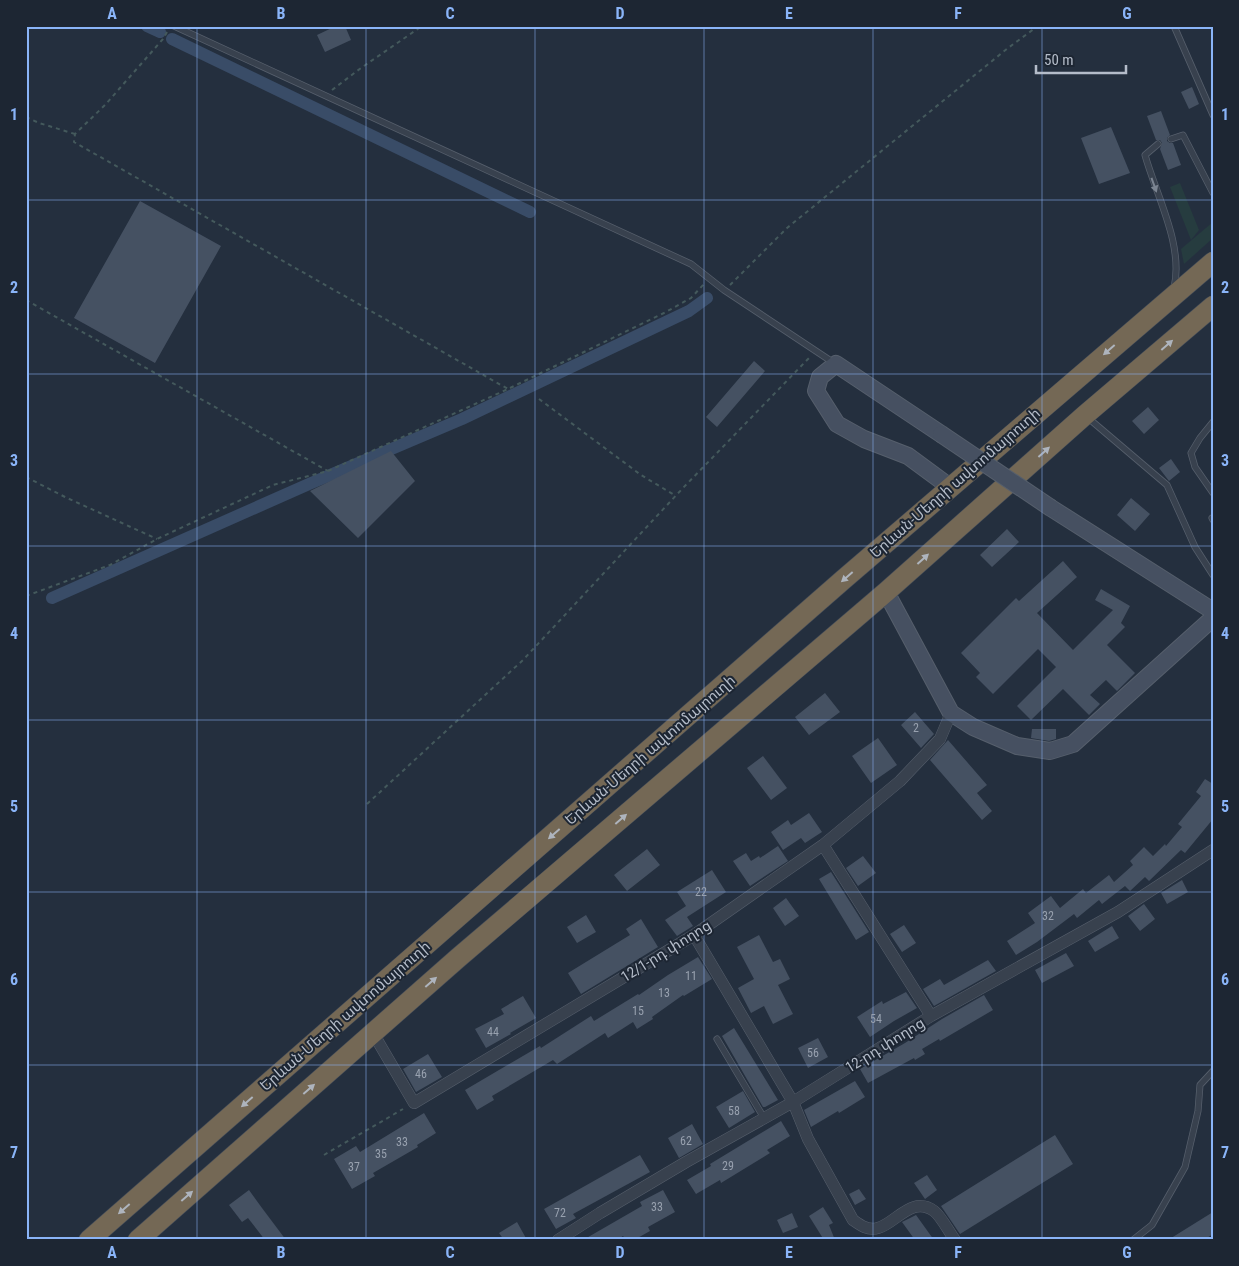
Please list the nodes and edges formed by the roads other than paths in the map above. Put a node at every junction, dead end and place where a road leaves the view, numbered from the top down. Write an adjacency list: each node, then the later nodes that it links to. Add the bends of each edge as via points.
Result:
1 (173, 26): 10 (lane, via 691,264 724,290)
2 (1174, 26): 3 (lane)
3 (1213, 115)
4 (1171, 139): 6 (lane, via 1182,135)
5 (1158, 144): 8 (lane, one-way to 8, via 1144,155 1173,240 1178,274)
6 (1213, 193)
7 (1213, 262): 8 (highway, Երևան-Մեղրի ավտոմայրուղի)
8 (1172, 295): 13 (highway, Երևան-Մեղրի ավտոմայրուղի, one-way to 13)
9 (1213, 306): 11 (highway, Երևան-Մեղրի ավտոմայրուղի, one-way to 9)
10 (836, 364): 13 (street, via 820,377 816,391 837,424 864,439 908,456); 17 (street, bridge, via 1051,508)
11 (1085, 415): 15 (lane, via 1167,485 1195,547); 16 (highway, Երևան-Մեղրի ավտոմայրուղի, one-way to 11)
12 (1213, 422): 14 (lane, via 1191,454 1195,467)
13 (950, 487): 29 (highway, Երևան-Մեղրի ավտոմայրուղի, one-way to 29)
14 (1213, 493)
15 (1213, 575)
16 (886, 592): 19 (street); 24 (highway, Երևան-Մեղրի ավտոմայրուղի, one-way to 16)
17 (1213, 611)
18 (1213, 618): 19 (street, via 1072,744 1050,751 1017,746 973,727)
19 (951, 713): 20 (street, 12/1-րդ փողոց, via 940,739 900,781)
20 (823, 845): 22 (street, 12/1-րդ փողոց); 23 (street)
21 (1213, 850): 23 (street, 12-րդ փողոց, via 1118,912)
22 (694, 935): 24 (street, 12/1-րդ փողոց, via 414,1103); 27 (street)
23 (931, 1016): 27 (street, 12-րդ փողոց)
24 (373, 1032): 30 (highway, Երևան-Մեղրի ավտոմայրուղի, one-way to 24)
25 (717, 1039): 28 (lane)
26 (1213, 1071): 33 (lane, via 1200,1085 1198,1111 1185,1167 1152,1225)
27 (793, 1102): 28 (street, 12-րդ փողոց); 32 (street, via 808,1139 853,1220 863,1228 878,1228 908,1209 922,1207 934,1211)
28 (764, 1118): 31 (street, 12-րդ փողոց)
29 (89, 1240)
30 (138, 1240)
31 (558, 1240)
32 (955, 1240)
33 (1133, 1240)

